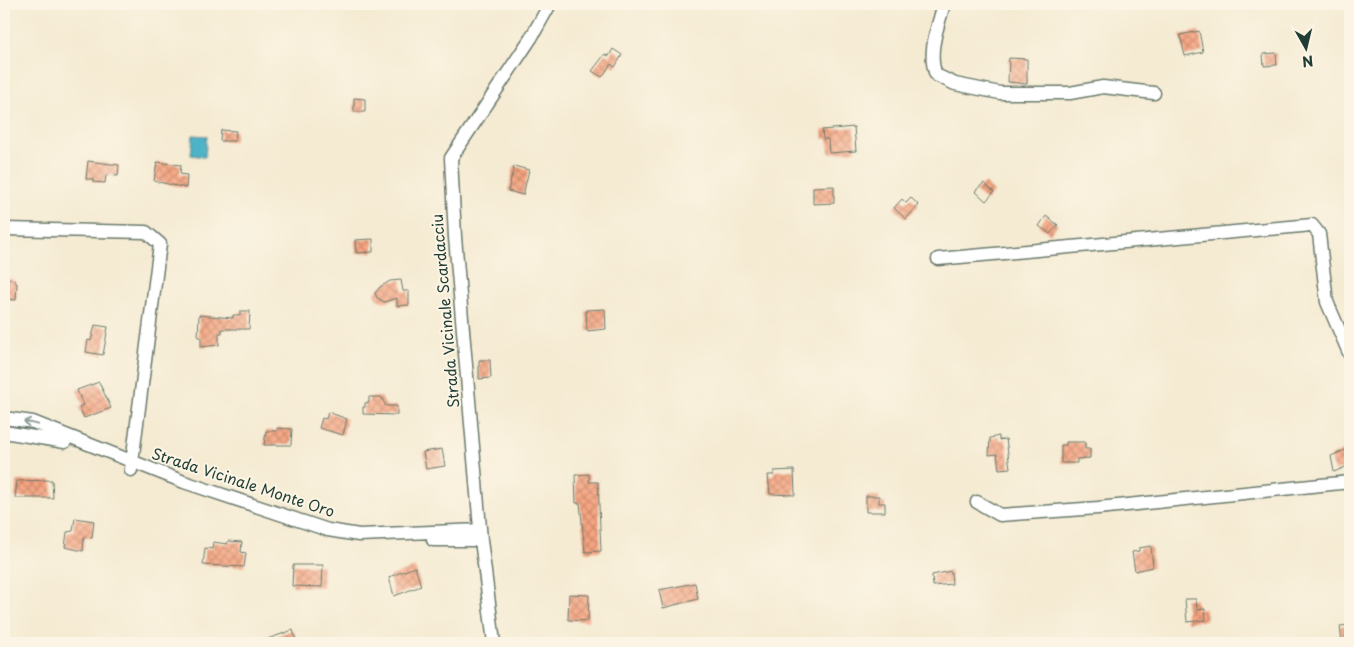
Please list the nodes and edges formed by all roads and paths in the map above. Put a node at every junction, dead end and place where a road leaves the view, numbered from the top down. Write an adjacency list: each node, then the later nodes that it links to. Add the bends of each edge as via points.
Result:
1 (550, 4): 12 (street, Strada Vicinale Scardacciu, via 451,158)
2 (944, 4): 3 (street, via 932,65 936,75 956,84 1000,93 1070,93 1102,87)
3 (1154, 93)
4 (4, 230): 9 (street, via 146,232 160,244)
5 (938, 259): 6 (street, via 1312,226 1319,234 1327,302)
6 (1350, 355)
7 (4, 418): 9 (street, Strada Vicinale Monte Oro, one-way to 7, via 33,422)
8 (4, 432): 9 (street, Strada Vicinale Monte Oro, via 61,440)
9 (131, 466): 12 (street, Strada Vicinale Monte Oro, via 344,541)
10 (1350, 482): 11 (street, via 1000,515)
11 (977, 502)
12 (481, 535): 13 (street, Strada Vicinale Scardacciu)
13 (494, 643)

